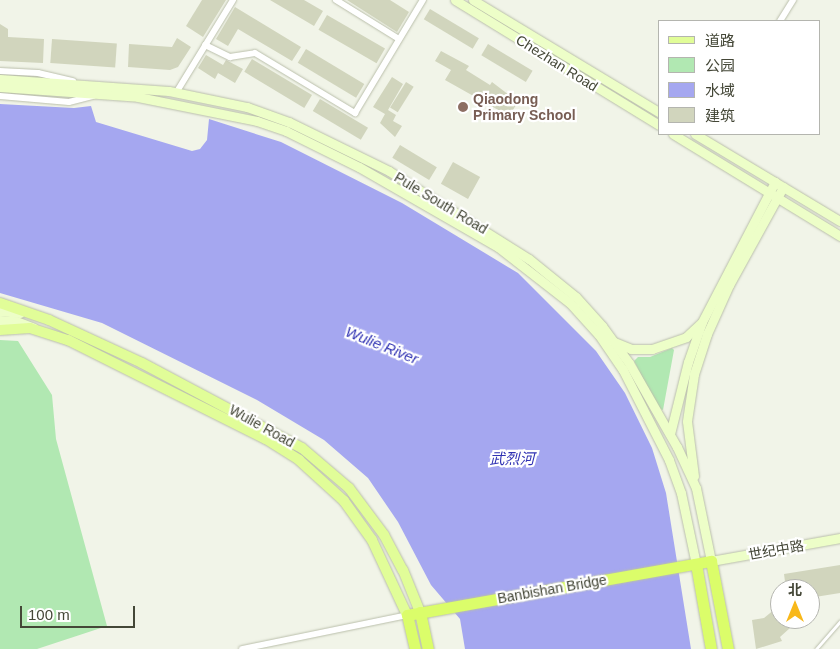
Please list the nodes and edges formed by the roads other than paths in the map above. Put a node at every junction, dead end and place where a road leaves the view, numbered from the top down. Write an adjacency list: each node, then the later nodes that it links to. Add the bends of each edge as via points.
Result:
1 (233, 0): 9 (street)
2 (336, 0): 8 (street)
3 (422, 0): 8 (street)
4 (455, 0): 17 (main road, Chezhan Road)
5 (473, 0): 16 (main road, Chezhan Road)
6 (793, 0): 7 (street)
7 (781, 20)
8 (399, 39): 9 (street, via 354,113 255,54 230,57)
9 (205, 45): 14 (street)
10 (0, 71): 13 (street, via 38,73)
11 (0, 79): 13 (main road, Pule South Road)
12 (0, 87): 13 (main road, Pule South Road)
13 (99, 90): 14 (main road, Pule South Road); 15 (street, via 69,102); 38 (main road, Pule South Road, via 179,103 286,131 411,195 498,247 542,279 599,334 649,416 681,493)
14 (176, 93): 33 (main road, Pule South Road, via 247,107 289,122 389,172 529,259 576,297)
15 (0, 96)
16 (658, 111)
17 (658, 124)
18 (675, 135): 22 (main road)
19 (700, 135): 20 (main road)
20 (774, 182): 21 (main road); 22 (main road)
21 (783, 187): 23 (main road); 24 (main road)
22 (768, 193): 23 (main road); 30 (main road)
23 (777, 198): 25 (main road); 35 (main road, via 729,285 707,334 694,374 687,422)
24 (840, 221)
25 (840, 236)
26 (0, 303): 29 (main road, Wulie Road)
27 (0, 312): 29 (main road)
28 (0, 320): 32 (main road, via 16,321)
29 (49, 320): 39 (main road, Wulie Road, via 142,363 269,429 328,468 348,488 384,535 404,570)
30 (702, 322): 33 (main road, via 686,337 652,349 631,349); 34 (main road)
31 (0, 330): 32 (main road, Wulie Road)
32 (43, 331): 40 (main road, Wulie Road, via 68,340 205,408 266,439 298,460 344,501 372,540)
33 (613, 342): 34 (main road, Pule South Road)
34 (670, 434): 35 (main road, Pule South Road)
35 (696, 488): 37 (main road, Pule South Road)
36 (840, 538): 37 (main road, 世纪中路)
37 (712, 561): 38 (highway, Banbishan Bridge); 47 (highway)
38 (696, 564): 39 (highway, Banbishan Bridge); 46 (highway)
39 (420, 612): 40 (highway, Banbishan Bridge); 45 (highway, Wulie Road)
40 (407, 615): 42 (street); 44 (highway, Wulie Road)
41 (840, 622): 48 (lane)
42 (265, 646): 43 (street)
43 (242, 649)
44 (415, 649)
45 (428, 649)
46 (711, 649)
47 (728, 649)
48 (816, 649)

